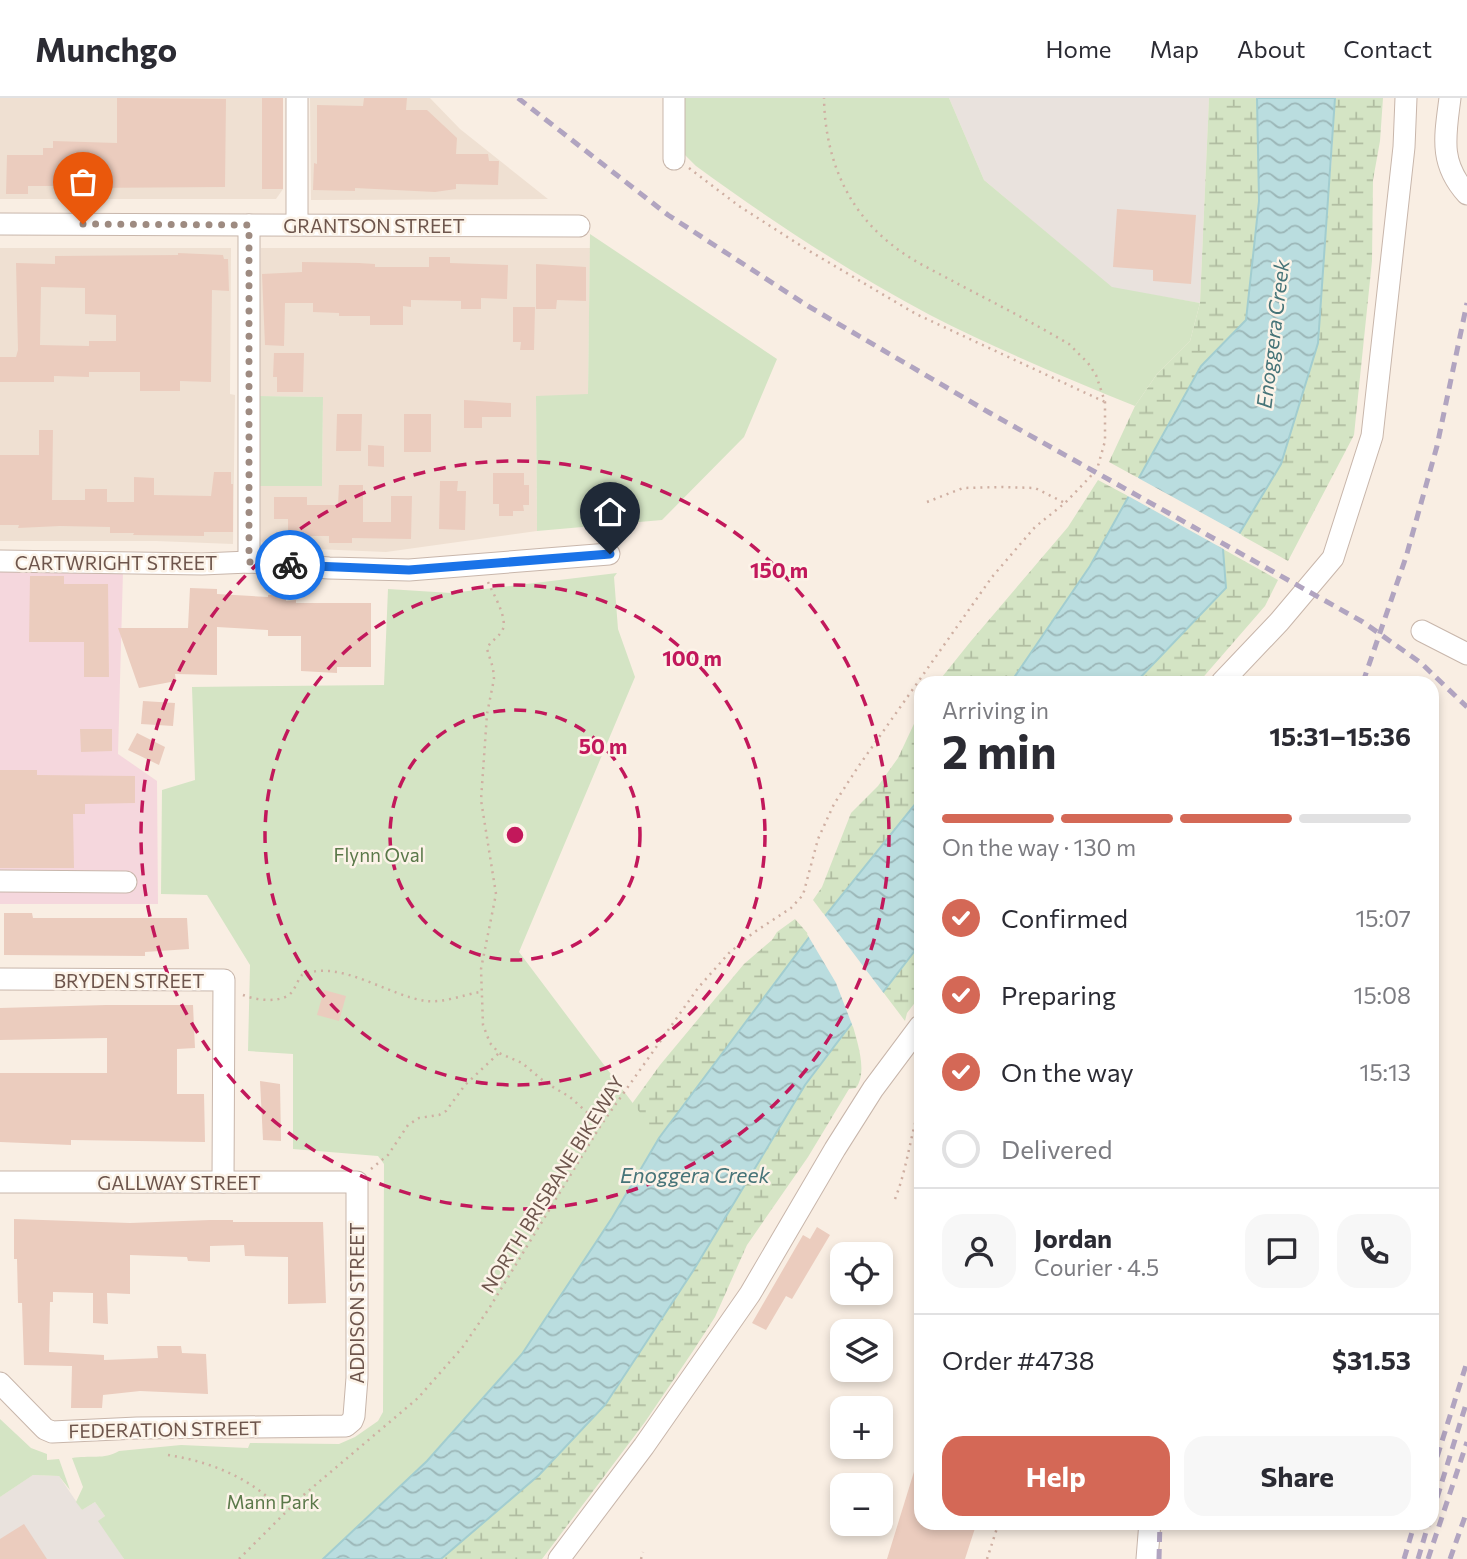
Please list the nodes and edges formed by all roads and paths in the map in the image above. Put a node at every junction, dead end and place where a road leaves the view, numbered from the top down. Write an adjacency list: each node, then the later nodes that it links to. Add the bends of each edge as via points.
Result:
1 (297, 98): 8 (street)
2 (674, 98): 6 (street)
3 (824, 98): 12 (path, NORTH BRISBANE BIKEWAY, via 832,159 846,192 865,219 903,253 1069,344 1096,375)
4 (1406, 98): 22 (street, via 1372,436 1333,558)
5 (1450, 98): 7 (street, via 1446,154 1454,177)
6 (674, 159): 12 (path, via 806,249 916,314)
7 (1467, 194)
8 (297, 223): 10 (street, GRANTSON STREET); 11 (street, GRANTSON STREET)
9 (0, 224): 10 (street, GRANTSON STREET)
10 (249, 225): 17 (street)
11 (579, 226)
12 (1105, 402): 14 (path, NORTH BRISBANE BIKEWAY, via 1106,432 1098,466)
13 (928, 502): 14 (path, via 964,488 1002,487 1035,488)
14 (1065, 503): 21 (path, NORTH BRISBANE BIKEWAY, via 1035,527 1003,563)
15 (610, 554): 17 (street, CARTWRIGHT STREET, via 409,570)
16 (0, 561): 17 (street, CARTWRIGHT STREET)
17 (249, 562)
18 (486, 578): 28 (path, via 503,628 487,649 494,679 481,800 496,894 482,962)
19 (1422, 631): 20 (street)
20 (1467, 654)
21 (923, 676)
22 (1229, 676)
23 (914, 688): 31 (path, NORTH BRISBANE BIKEWAY, via 834,804 818,839 803,895 712,972)
24 (0, 881): 25 (street)
25 (126, 881)
26 (0, 979): 27 (street, BRYDEN STREET)
27 (224, 980): 28 (path, via 234,991 254,999 286,996 302,975 319,971 426,1001); 35 (street, BRYDEN STREET)
28 (481, 992): 30 (path, via 485,1031)
29 (914, 1034): 45 (street, via 835,1149 751,1294)
30 (499, 1053): 31 (path, via 522,1063); 33 (path, via 465,1085 446,1111 408,1125 388,1155)
31 (601, 1125): 40 (path, NORTH BRISBANE BIKEWAY, via 490,1307 446,1368 418,1398)
32 (914, 1126): 36 (path)
33 (361, 1178): 35 (street, GALLWAY STREET); 38 (street, ADDISON STREET, via 357,1378)
34 (0, 1182): 35 (street, GALLWAY STREET)
35 (223, 1182)
36 (895, 1199)
37 (0, 1383): 38 (street, FEDERATION STREET, via 52,1432)
38 (350, 1424)
39 (168, 1455): 40 (path, via 235,1475)
40 (284, 1513): 44 (path, NORTH BRISBANE BIKEWAY)
41 (996, 1530): 47 (path)
42 (1149, 1530): 48 (street)
43 (643, 1552): 46 (path)
44 (239, 1559)
45 (559, 1559)
46 (641, 1559)
47 (987, 1559)
48 (1147, 1559)

